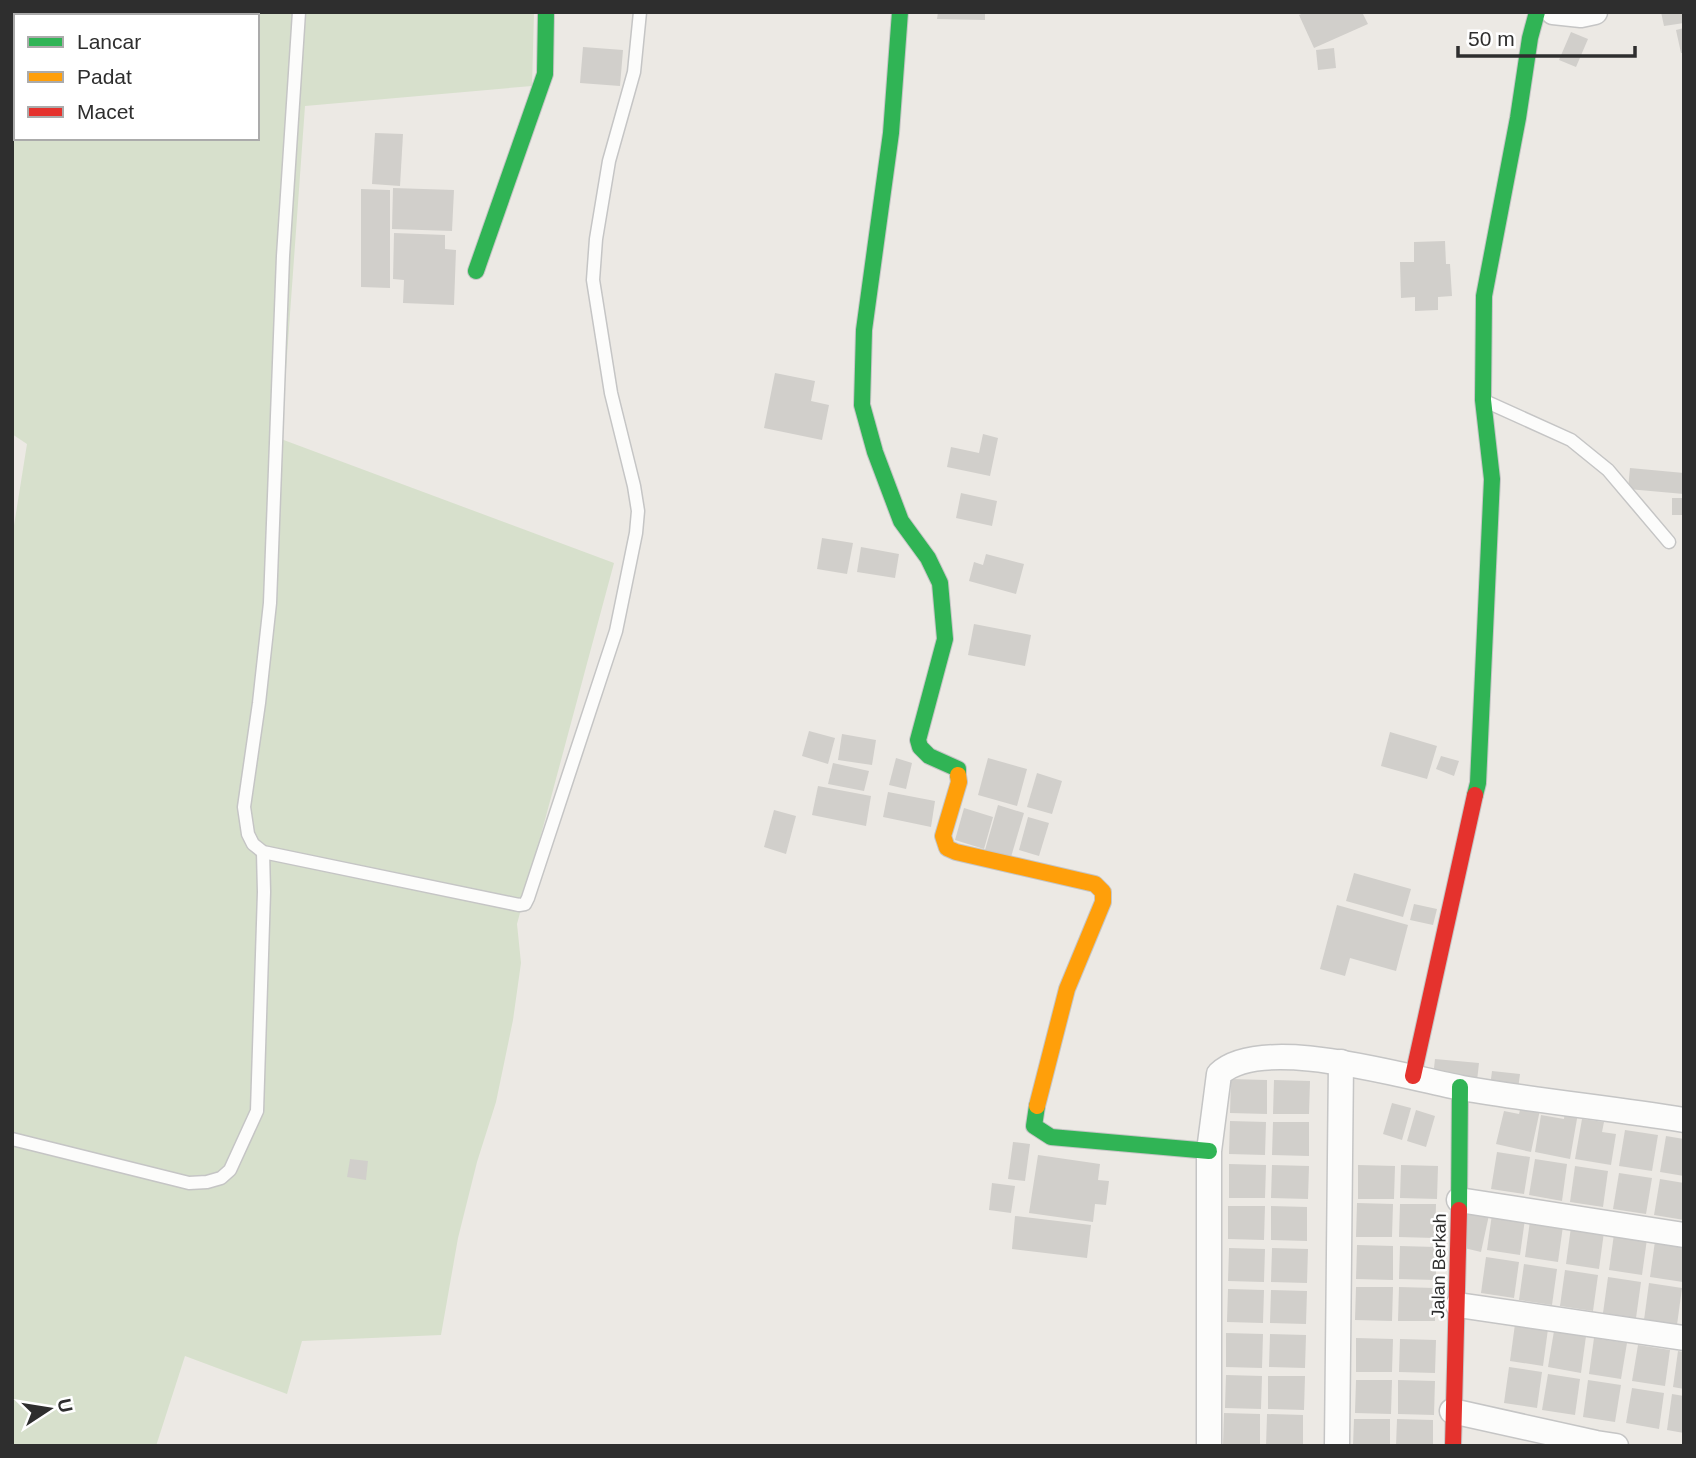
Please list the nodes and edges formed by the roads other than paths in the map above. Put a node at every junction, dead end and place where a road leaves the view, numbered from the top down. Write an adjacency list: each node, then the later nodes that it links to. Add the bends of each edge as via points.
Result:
1 (299, 12): 11 (lane, via 282,269 270,603 244,807 248,834)
2 (546, 12): 8 (street, via 545,74)
3 (640, 12): 11 (lane, via 634,72 609,161 593,280 611,393 634,485 636,533 616,631 528,898 519,905)
4 (900, 12): 17 (street, via 891,133 864,330 862,405 901,521 940,583 945,639 918,740 920,750 930,758 958,769 959,782 943,836 947,848 956,852 1095,884 1103,892 1067,989 1034,1126 1051,1137)
5 (1536, 12): 9 (street, via 1484,296)
6 (1553, 12): 7 (street)
7 (1595, 12)
8 (476, 271)
9 (1483, 400): 10 (lane, via 1571,440 1608,470); 13 (street, via 1493,479 1478,783)
10 (1669, 542)
11 (263, 852): 16 (lane, via 257,1111 230,1170 221,1178 188,1183)
12 (1341, 1062): 13 (street); 17 (street, via 1243,1059 1226,1068 1219,1074); 25 (street)
13 (1413, 1076): 14 (street)
14 (1460, 1087): 15 (street); 18 (street, Jalan Berkah)
15 (1684, 1120)
16 (12, 1139)
17 (1209, 1151): 24 (street)
18 (1459, 1200): 19 (street); 20 (street, Jalan Berkah)
19 (1684, 1235)
20 (1458, 1305): 21 (street); 22 (street, Jalan Berkah)
21 (1684, 1338)
22 (1452, 1411): 23 (street); 26 (street, Jalan Berkah)
23 (1606, 1445): 27 (street)
24 (1209, 1446)
25 (1337, 1446)
26 (1452, 1446)
27 (1568, 1446)

